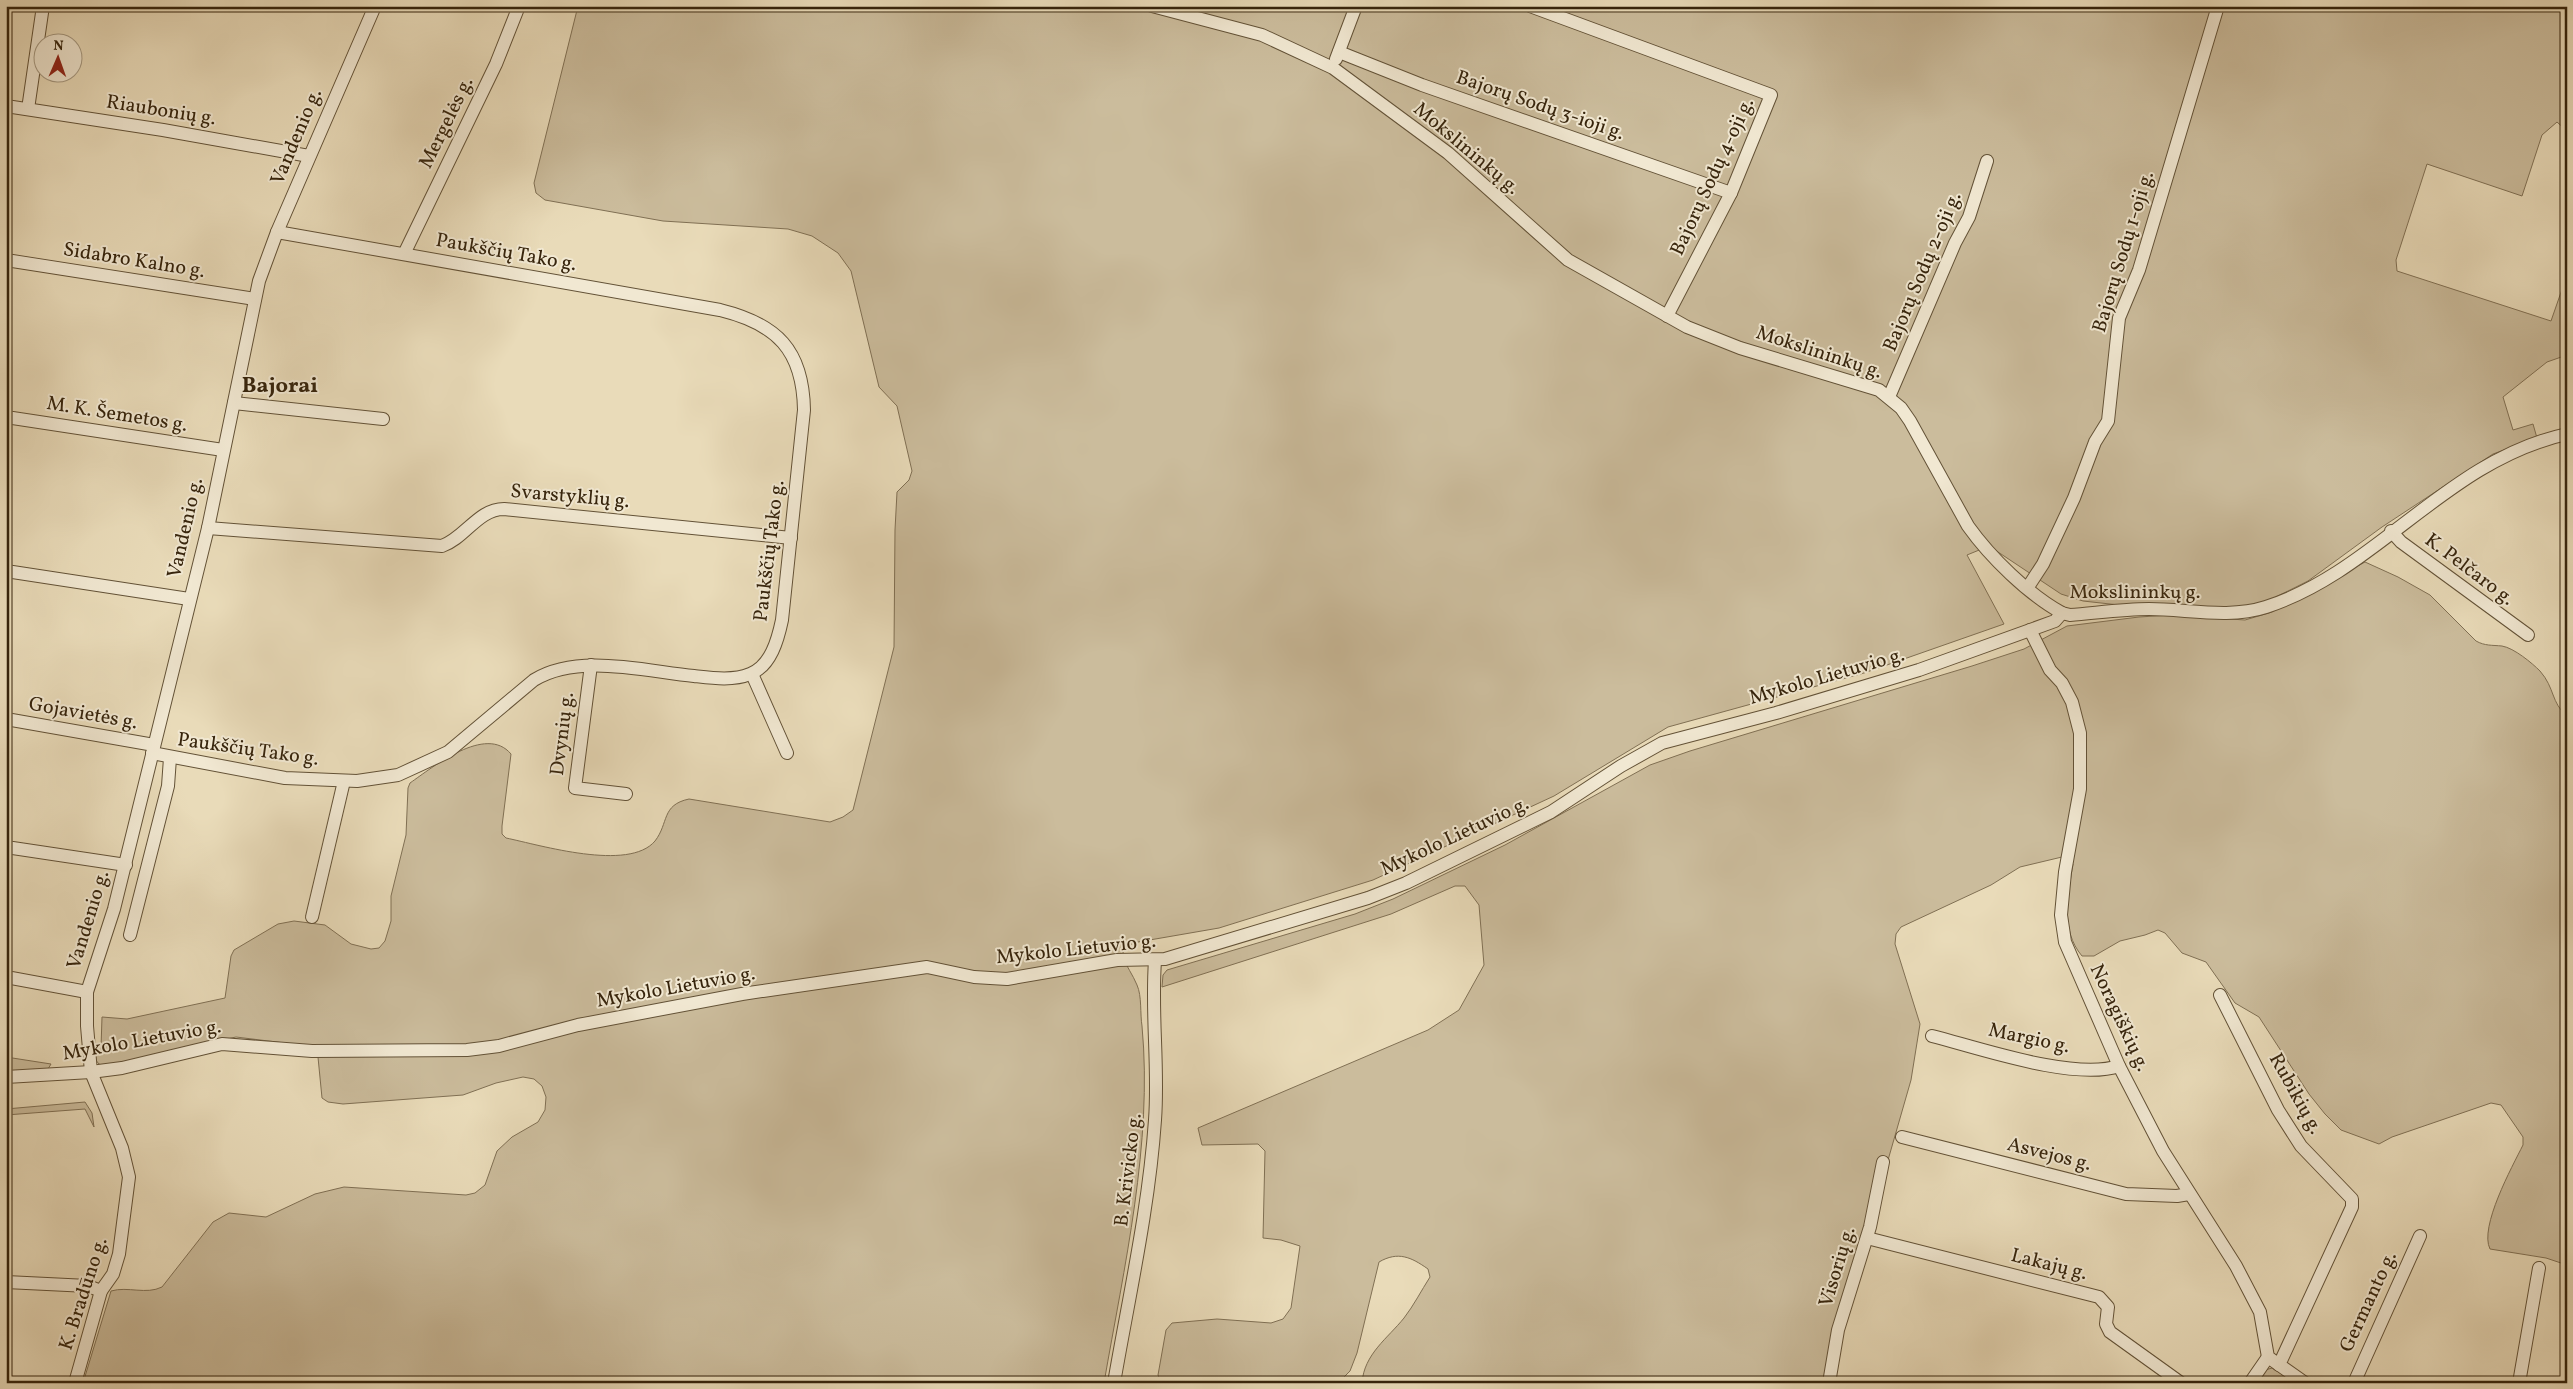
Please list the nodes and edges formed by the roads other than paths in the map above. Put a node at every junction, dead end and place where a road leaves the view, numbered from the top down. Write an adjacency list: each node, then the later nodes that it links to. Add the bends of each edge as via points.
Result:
1 (43, 6): 11 (street)
2 (375, 6): 12 (street, Vandenio g.)
3 (519, 6): 16 (street, Mergelės g., via 496,64)
4 (1152, 6): 9 (street, Mokslininkų g., via 1262,35)
5 (1356, 6): 8 (street)
6 (1530, 6): 14 (street, Bajorų Sodų 4-oji g., via 1771,95)
7 (2218, 6): 30 (street, Bajorų Sodų 1-oji g., via 2139,270 2119,318 2108,421 2092,449 2074,498 2043,564)
8 (1339, 52): 9 (street); 14 (street, Bajorų Sodų 3-ioji g., via 1422,85)
9 (1332, 68): 19 (street, Mokslininkų g., via 1448,153 1568,260)
10 (6, 106): 11 (street, Riaubonių g.)
11 (28, 109): 12 (street, Riaubonių g.)
12 (309, 156): 15 (street, Vandenio g.)
13 (1987, 161): 20 (street, Bajorų Sodų 2-oji g., via 1969,216)
14 (1731, 193): 19 (street, Bajorų Sodų 4-oji g.)
15 (276, 232): 16 (street, Paukščių Tako g.); 18 (street, Vandenio g.)
16 (404, 254): 28 (street, Paukščių Tako g., via 720,310 748,318 769,329 791,352 802,378 804,393)
17 (6, 260): 18 (street, Sidabro Kalno g.)
18 (255, 298): 21 (street, Vandenio g.)
19 (1667, 316): 20 (street, Mokslininkų g., via 1740,348 1863,384)
20 (1889, 397): 30 (street, Mokslininkų g., via 1910,421 1973,534)
21 (234, 403): 23 (street); 25 (street, Vandenio g.)
22 (6, 417): 25 (street, M. K. Šemetos g.)
23 (383, 419)
24 (2567, 434): 27 (street, Mokslininkų g., via 2514,452 2480,469)
25 (223, 450): 26 (street, Vandenio g.)
26 (208, 528): 28 (street, Svarstyklių g., via 442,546 454,542 490,511 504,509); 31 (street, Vandenio g.)
27 (2391, 532): 32 (street, Mokslininkų g., via 2310,587 2266,607 2238,612 2147,609); 34 (street, K. Pelčaro g.)
28 (791, 538): 36 (street, Paukščių Tako g., via 778,639 767,660)
29 (6, 571): 31 (street)
30 (2028, 587): 32 (street, Mokslininkų g.)
31 (189, 600): 38 (street, Vandenio g.)
32 (2062, 613): 33 (street, Mykolo Lietuvio g., via 2055,621)
33 (2030, 630): 47 (street, Mykolo Lietuvio g., via 1919,670 1662,743 1551,812 1406,883 1333,910); 52 (street, Noragiškių g., via 2050,670 2062,683 2072,702 2080,733 2080,789 2065,872 2061,916 2066,942)
34 (2528, 635)
35 (592, 665): 36 (street, Paukščių Tako g., via 718,678); 41 (street, Paukščių Tako g., via 549,671 448,752 431,761 398,775); 42 (street, Dvynių g., via 575,788)
36 (752, 674): 39 (street)
37 (6, 719): 38 (street, Gojavietės g.)
38 (152, 749): 40 (street, Paukščių Tako g.); 44 (street, Vandenio g.)
39 (787, 753)
40 (170, 758): 41 (street, Paukščių Tako g., via 285,778); 46 (street, via 168,786)
41 (344, 781): 45 (street)
42 (626, 794)
43 (6, 847): 44 (street)
44 (126, 865): 49 (street, Vandenio g.)
45 (312, 917)
46 (130, 935)
47 (1155, 961): 53 (street, Mykolo Lietuvio g., via 1117,960 1007,979 974,977 927,967 742,994 467,1050 322,1051 222,1044); 66 (street, B. Krivicko g., via 1152,1001 1155,1120 1140,1236)
48 (6, 977): 49 (street)
49 (87, 992): 53 (street, Vandenio g., via 86,1026)
50 (2220, 995): 64 (street, Rubikių g., via 2278,1110 2301,1146 2352,1199 2352,1207)
51 (1932, 1036): 52 (street, Margio g., via 2043,1065 2101,1070)
52 (2119, 1066): 57 (street, Noragiškių g.)
53 (91, 1072): 54 (street, Mykolo Lietuvio g.); 62 (street, K. Bradūno g., via 122,1148 129,1177 119,1254 113,1274)
54 (6, 1077)
55 (1902, 1137): 57 (street, Asvejos g., via 2126,1194)
56 (1883, 1162): 59 (street, Visorių g.)
57 (2189, 1194): 63 (street, Noragiškių g., via 2236,1266 2260,1312)
58 (2420, 1236): 71 (street, Germanto g.)
59 (1867, 1238): 67 (street, Visorių g., via 1838,1330); 68 (street, Lakajų g., via 2099,1297 2108,1307 2106,1324 2110,1332)
60 (2540, 1268): 72 (street)
61 (6, 1282): 62 (street, via 88,1286)
62 (101, 1291): 65 (street, K. Bradūno g.)
63 (2268, 1357): 64 (street); 69 (street)
64 (2279, 1365): 70 (street)
65 (75, 1383)
66 (1114, 1383)
67 (1829, 1383)
68 (2181, 1383)
69 (2250, 1383)
70 (2305, 1383)
71 (2354, 1383)
72 (2519, 1383)

